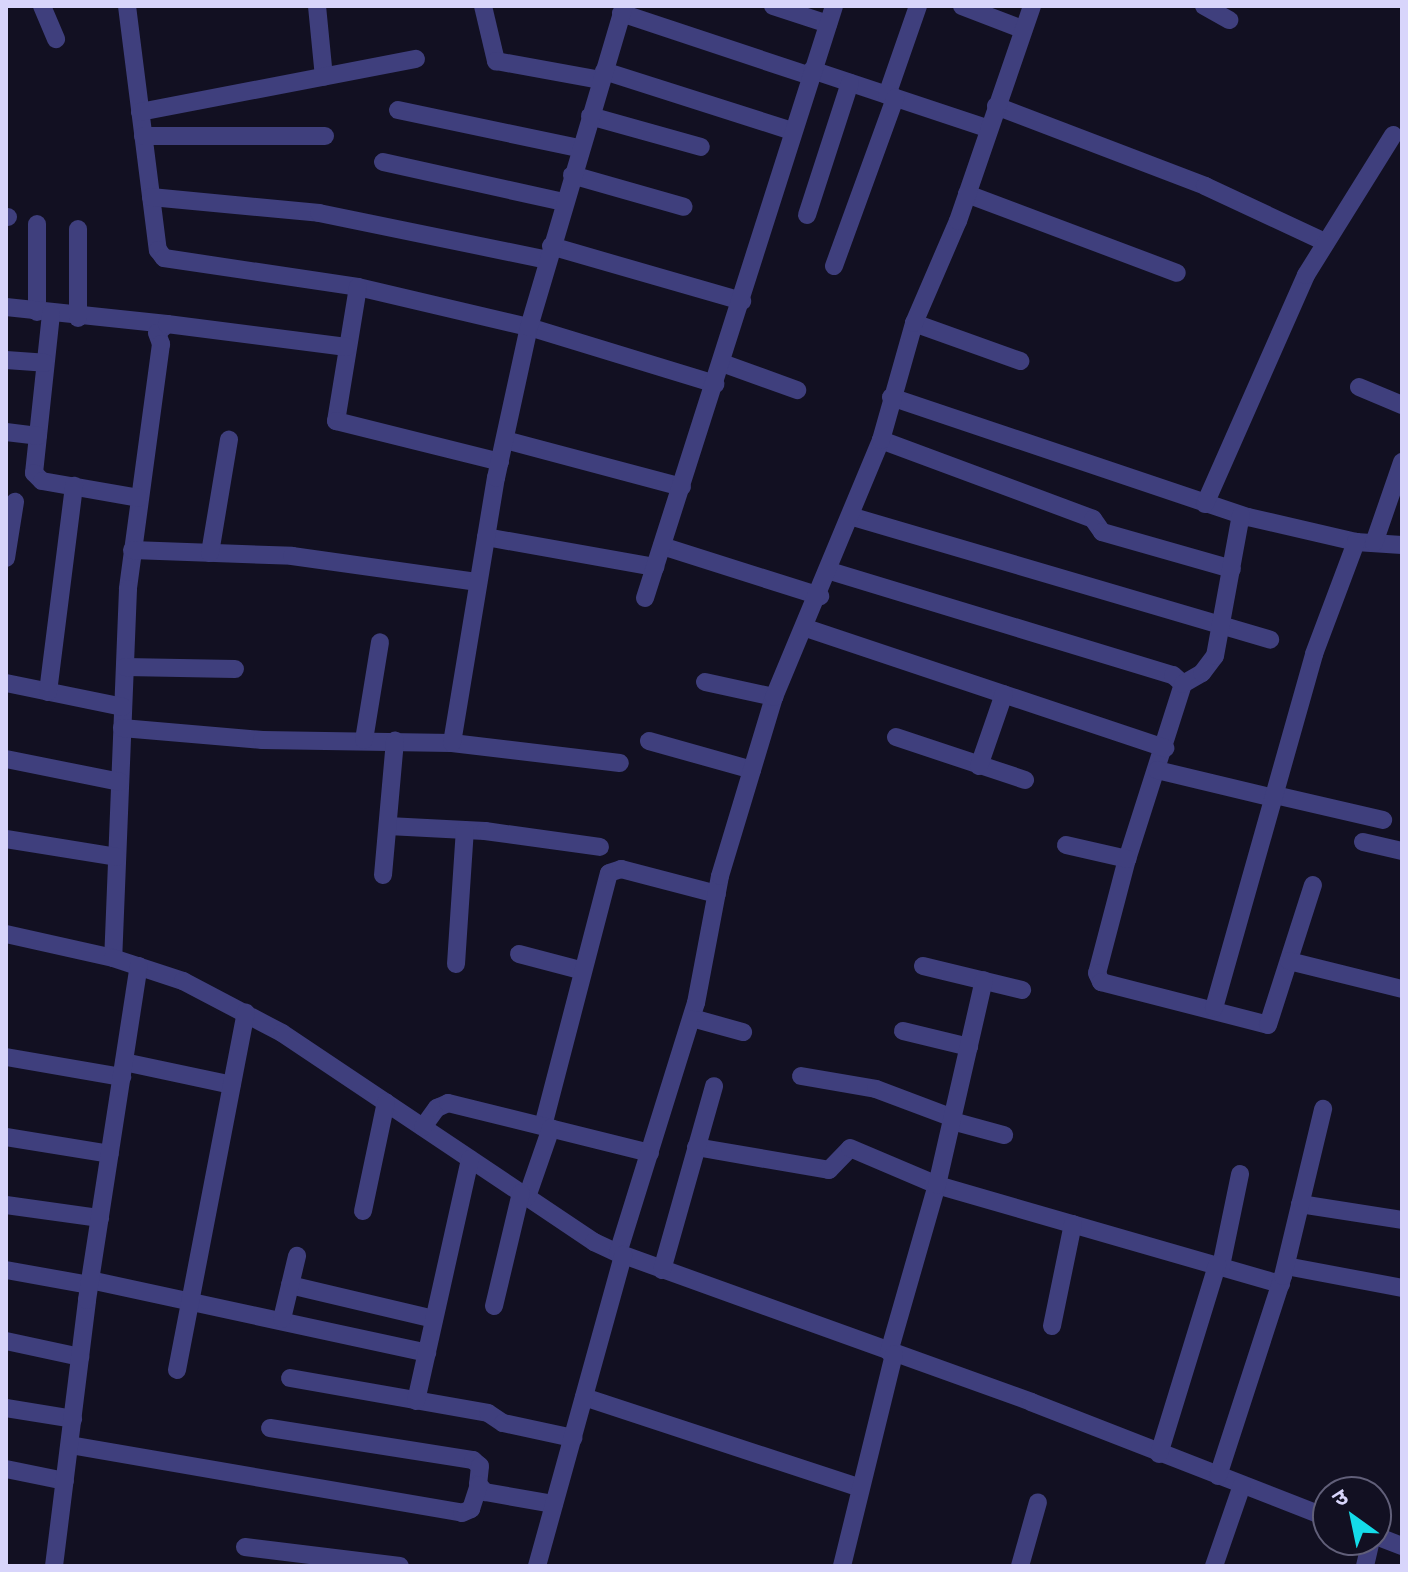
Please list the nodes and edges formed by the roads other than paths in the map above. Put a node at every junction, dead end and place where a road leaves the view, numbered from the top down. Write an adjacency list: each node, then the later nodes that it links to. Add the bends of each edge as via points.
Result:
1 (42, 6): 14 (street)
2 (127, 6): 23 (street)
3 (317, 6): 18 (street)
4 (483, 6): 17 (street, via 496,61)
5 (773, 6): 11 (street)
6 (918, 6): 20 (street)
7 (962, 6): 13 (street)
8 (1032, 6): 13 (street)
9 (1204, 6): 12 (street)
10 (622, 10): 16 (street); 17 (street)
11 (831, 15): 16 (street)
12 (1229, 20)
13 (1022, 29): 21 (street)
14 (56, 39)
15 (416, 59): 18 (street)
16 (811, 73): 19 (street); 26 (street)
17 (602, 76): 24 (street); 26 (street)
18 (324, 77): 23 (street)
19 (850, 83): 20 (street); 38 (street)
20 (891, 96): 25 (street); 43 (street)
21 (996, 106): 25 (street); 41 (street, via 1205,186)
22 (398, 110): 31 (street)
23 (140, 112): 28 (street)
24 (590, 116): 30 (street); 31 (street)
25 (989, 129): 34 (street)
26 (792, 131): 46 (street)
27 (1393, 135): 41 (street)
28 (143, 136): 29 (street); 35 (street)
29 (325, 136)
30 (701, 147)
31 (579, 148): 33 (street)
32 (383, 162): 36 (street)
33 (572, 175): 36 (street); 37 (street)
34 (967, 194): 44 (street); 50 (street)
35 (151, 197): 42 (street, via 319,213); 45 (street, via 158,250 164,258)
36 (564, 202): 42 (street)
37 (684, 207)
38 (807, 215)
39 (37, 224): 48 (street)
40 (78, 229): 49 (street)
41 (1325, 242): 75 (street, via 1294,298)
42 (549, 253): 46 (street); 52 (street)
43 (834, 266)
44 (1177, 273)
45 (358, 287): 52 (street); 53 (street)
46 (742, 301): 57 (street)
47 (6, 307): 48 (street)
48 (44, 313): 49 (street); 56 (street)
49 (78, 318): 51 (street)
50 (914, 323): 55 (street); 61 (street)
51 (167, 324): 53 (street); 73 (street, via 157,333 161,344)
52 (529, 327): 58 (street); 66 (street)
53 (347, 347): 68 (street, via 335,413 340,425)
54 (6, 360): 56 (street)
55 (1020, 361)
56 (45, 363): 64 (street)
57 (722, 363): 58 (street); 60 (street)
58 (715, 384): 72 (street)
59 (1359, 387): 62 (street)
60 (797, 390)
61 (891, 397): 67 (street); 75 (street)
62 (1402, 405)
63 (6, 432): 64 (street)
64 (38, 436): 70 (street)
65 (229, 440): 83 (street)
66 (505, 440): 68 (street); 72 (street)
67 (881, 440): 77 (street); 86 (street, via 1093,519 1102,532)
68 (500, 462): 78 (street)
69 (1401, 468): 79 (street)
70 (34, 473): 71 (street, via 42,481); 74 (street)
71 (74, 486): 73 (street); 100 (street)
72 (682, 487): 81 (street)
73 (139, 498): 82 (street)
74 (10, 502): 84 (street)
75 (1205, 504): 76 (street)
76 (1241, 515): 79 (street); 86 (street)
77 (850, 516): 87 (street); 91 (street)
78 (486, 537): 85 (street); 88 (street)
79 (1365, 543): 80 (street); 118 (street, via 1314,654)
80 (1402, 545)
81 (662, 546): 85 (street); 89 (street)
82 (132, 550): 83 (street); 95 (street)
83 (210, 553): 88 (street, via 301,557)
84 (6, 558)
85 (655, 567): 90 (street)
86 (1232, 569): 91 (street)
87 (830, 571): 89 (street); 99 (street, via 1173,675)
88 (478, 582): 109 (street)
89 (820, 596): 92 (street)
90 (645, 598)
91 (1221, 626): 93 (street); 99 (street, via 1210,666)
92 (806, 628): 101 (street); 102 (street)
93 (1270, 640)
94 (380, 642): 106 (street)
95 (125, 667): 96 (street); 103 (street)
96 (235, 669)
97 (705, 682): 102 (street)
98 (6, 683): 100 (street)
99 (1183, 684): 110 (street)
100 (48, 692): 103 (street)
101 (1004, 694): 110 (street); 113 (street)
102 (774, 697): 114 (street)
103 (123, 707): 104 (street)
104 (122, 728): 106 (street, via 262,740); 117 (street)
105 (896, 737): 113 (street)
106 (364, 740): 107 (street)
107 (395, 741): 109 (street); 120 (street)
108 (649, 741): 114 (street)
109 (452, 743): 112 (street)
110 (1165, 748): 115 (street)
111 (6, 759): 117 (street)
112 (620, 763)
113 (979, 766): 116 (street)
114 (752, 770): 131 (street)
115 (1157, 770): 118 (street); 128 (street)
116 (1025, 780)
117 (120, 782): 127 (street)
118 (1275, 796): 119 (street); 143 (street)
119 (1383, 820)
120 (388, 826): 121 (street); 129 (street)
121 (465, 830): 125 (street); 136 (street)
122 (6, 839): 127 (street)
123 (1363, 842): 126 (street)
124 (1066, 845): 128 (street)
125 (600, 847)
126 (1402, 851)
127 (117, 857): 134 (street)
128 (1127, 859): 143 (street, via 1098,978)
129 (383, 875)
130 (1313, 885): 135 (street)
131 (717, 894): 139 (street, via 614,870 605,879); 145 (street)
132 (6, 934): 134 (street)
133 (519, 954): 139 (street)
134 (113, 958): 137 (street)
135 (1289, 961): 141 (street); 143 (street, via 1271,1024)
136 (456, 964)
137 (139, 966): 144 (street); 150 (street)
138 (923, 966): 140 (street)
139 (580, 970): 158 (street)
140 (984, 980): 142 (street); 148 (street)
141 (1402, 989)
142 (1022, 990)
143 (1214, 1008)
144 (246, 1013): 152 (street); 154 (street)
145 (692, 1018): 147 (street); 162 (street)
146 (903, 1031): 148 (street)
147 (743, 1032)
148 (969, 1047): 156 (street)
149 (6, 1057): 150 (street)
150 (123, 1070): 152 (street); 163 (street)
151 (801, 1076): 156 (street, via 876,1089)
152 (232, 1085): 183 (street)
153 (714, 1086): 161 (street)
154 (386, 1102): 157 (street); 170 (street)
155 (1323, 1109): 168 (street)
156 (952, 1119): 159 (street); 166 (street)
157 (423, 1127): 158 (street, via 437,1108 448,1103); 164 (street)
158 (547, 1127): 162 (street); 167 (street)
159 (1004, 1135)
160 (6, 1137): 163 (street)
161 (696, 1147): 166 (street, via 829,1170 850,1148); 178 (street)
162 (650, 1153): 174 (street)
163 (110, 1154): 171 (street)
164 (470, 1159): 167 (street); 186 (street)
165 (1240, 1174): 176 (street)
166 (937, 1185): 173 (street); 190 (street)
167 (524, 1195): 174 (street); 184 (street)
168 (1300, 1204): 172 (street); 179 (street)
169 (6, 1205): 171 (street)
170 (363, 1211)
171 (100, 1218): 180 (street)
172 (1402, 1220)
173 (1073, 1224): 176 (street); 187 (street)
174 (621, 1254): 178 (street); 194 (street)
175 (297, 1256): 181 (street)
176 (1219, 1266): 179 (street); 201 (street)
177 (6, 1270): 180 (street)
178 (662, 1270): 190 (street)
179 (1283, 1275): 182 (street); 203 (street)
180 (90, 1283): 183 (street); 191 (street)
181 (290, 1285): 185 (street); 186 (street)
182 (1402, 1288)
183 (191, 1298): 185 (street); 192 (street)
184 (494, 1306)
185 (282, 1319): 189 (street)
186 (434, 1319): 189 (street)
187 (1052, 1326)
188 (6, 1341): 191 (street)
189 (427, 1353): 195 (street)
190 (892, 1353): 201 (street); 207 (street)
191 (80, 1357): 197 (street)
192 (177, 1370)
193 (290, 1378): 195 (street)
194 (584, 1397): 199 (street); 207 (street)
195 (416, 1401): 199 (street, via 488,1413 503,1423)
196 (6, 1408): 197 (street)
197 (73, 1419): 200 (street)
198 (270, 1428): 205 (street, via 473,1460 480,1466)
199 (573, 1438): 209 (street)
200 (70, 1445): 204 (street); 205 (street, via 462,1513 471,1509)
201 (1159, 1454): 203 (street)
202 (6, 1469): 204 (street)
203 (1218, 1476): 206 (street)
204 (65, 1481): 212 (street)
205 (479, 1485): 209 (street, via 485,1492)
206 (1242, 1485): 210 (street); 217 (street)
207 (860, 1488): 215 (street)
208 (1038, 1502): 216 (street)
209 (554, 1504): 214 (street)
210 (1312, 1512)
211 (245, 1547): 213 (street)
212 (54, 1566)
213 (400, 1566)
214 (537, 1566)
215 (842, 1566)
216 (1020, 1566)
217 (1214, 1566)

